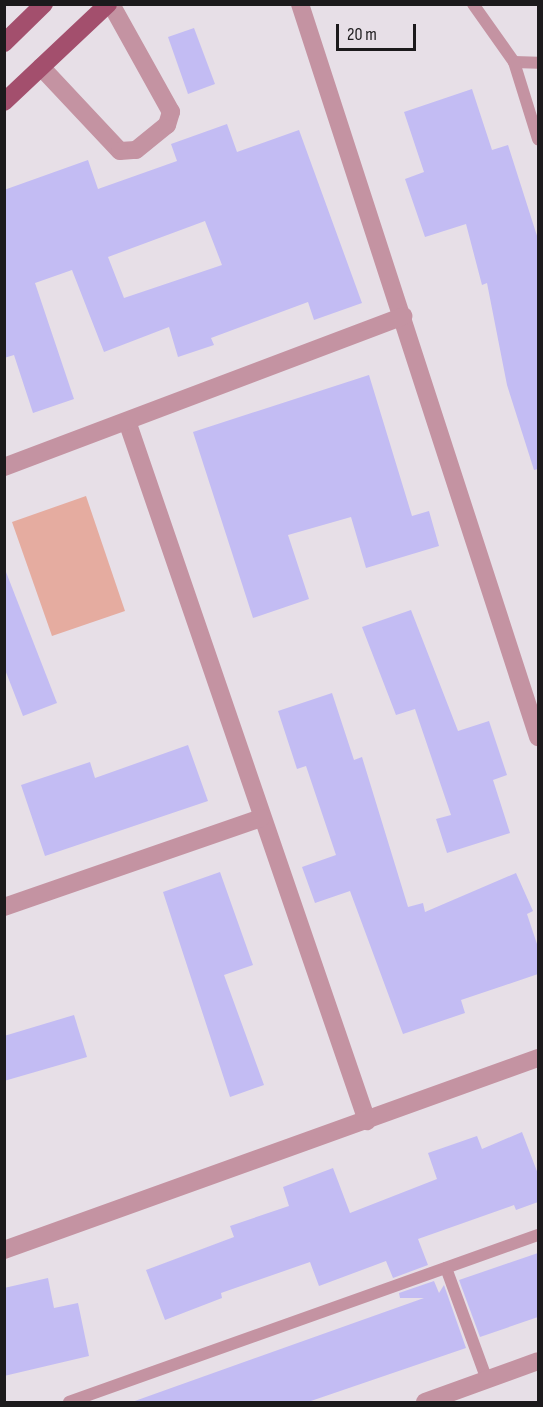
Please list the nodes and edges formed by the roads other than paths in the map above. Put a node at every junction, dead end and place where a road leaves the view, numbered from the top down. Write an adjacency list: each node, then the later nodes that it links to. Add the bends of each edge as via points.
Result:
1 (44, 4): 5 (main road)
2 (110, 4): 8 (main road); 8 (street, via 171,112 167,125 136,150 120,151)
3 (300, 4): 11 (street)
4 (473, 4): 6 (lane)
5 (4, 44)
6 (514, 62): 7 (lane); 10 (lane)
7 (538, 63)
8 (41, 67): 9 (main road)
9 (4, 102)
10 (538, 139)
11 (403, 316): 12 (street); 14 (street)
12 (128, 424): 13 (street); 15 (street)
13 (4, 467)
14 (538, 737)
15 (261, 818): 16 (street); 18 (street)
16 (4, 907)
17 (538, 1058): 18 (street)
18 (367, 1121): 20 (street)
19 (538, 1235): 21 (lane)
20 (4, 1250)
21 (446, 1268): 23 (lane); 24 (lane)
22 (538, 1362): 23 (street)
23 (487, 1380): 25 (street)
24 (69, 1402)
25 (425, 1402)

